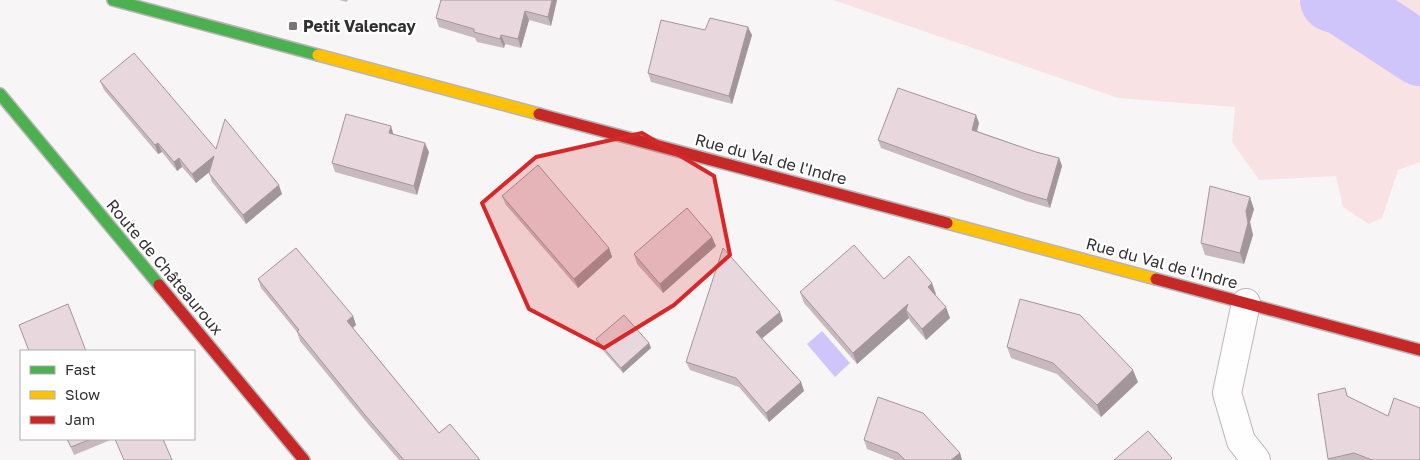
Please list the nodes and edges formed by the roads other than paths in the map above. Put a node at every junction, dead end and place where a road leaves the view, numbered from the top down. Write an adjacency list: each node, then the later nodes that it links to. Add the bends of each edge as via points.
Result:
1 (112, 0): 3 (street, Rue du Val de l'Indre)
2 (0, 94): 5 (street, Route de Châteauroux)
3 (1246, 303): 4 (street, Rue du Val de l'Indre); 6 (street, via 1227,393 1241,441)
4 (1420, 350)
5 (304, 460)
6 (1256, 460)

